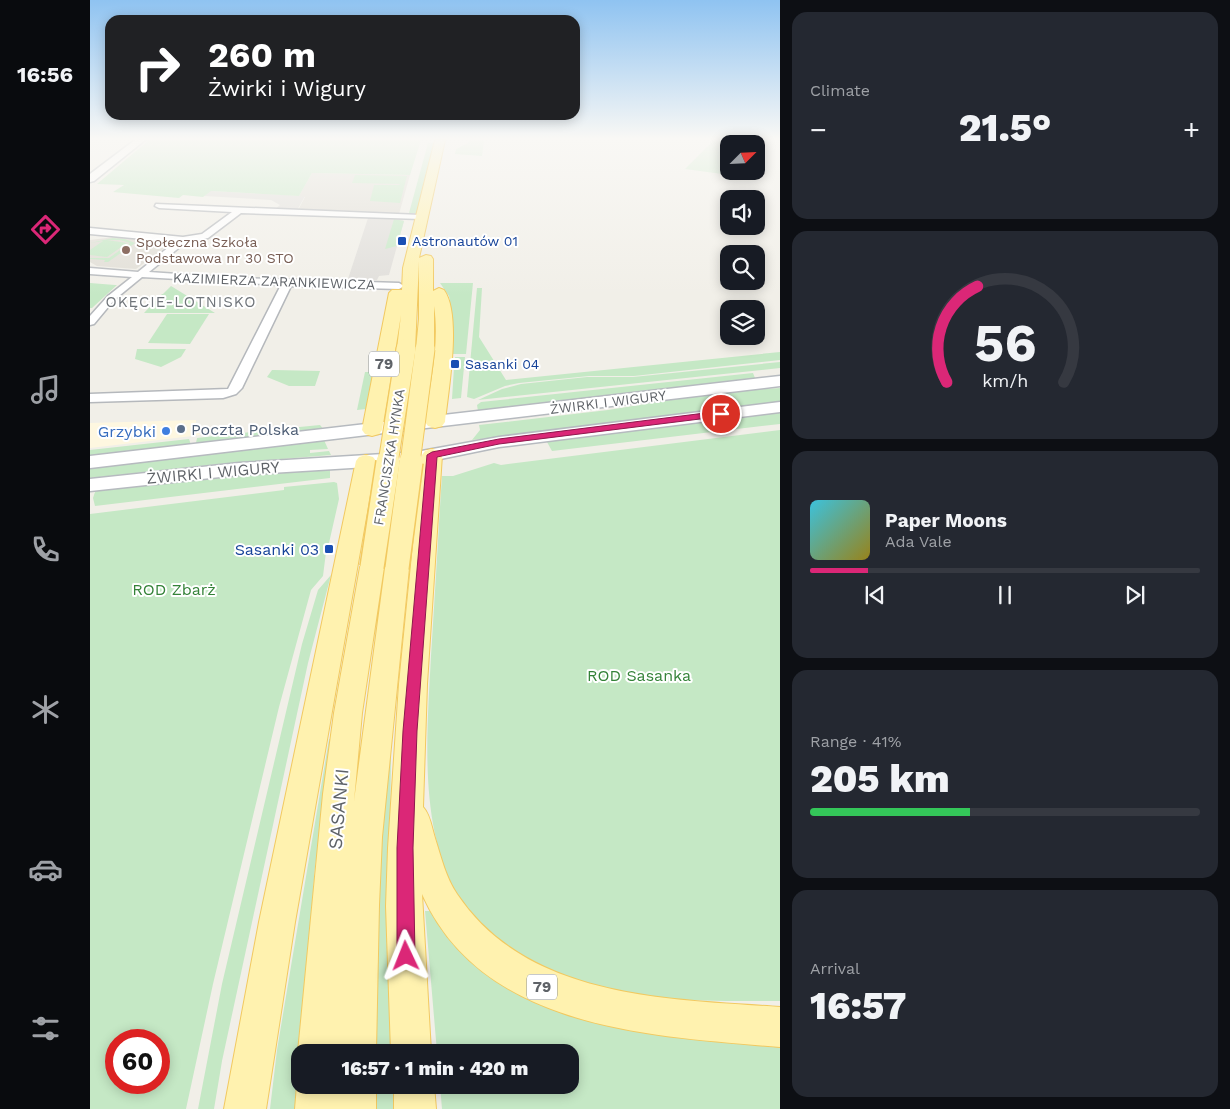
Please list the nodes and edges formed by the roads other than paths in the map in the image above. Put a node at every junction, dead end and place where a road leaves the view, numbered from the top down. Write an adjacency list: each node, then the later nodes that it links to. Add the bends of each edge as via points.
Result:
1 (427, 192): 5 (main road, FRANCISZKA HYNKA / 79)
2 (437, 192): 8 (main road, FRANCISZKA HYNKA / 79)
3 (159, 206): 4 (street)
4 (239, 211): 5 (street); 7 (street, via 205,236)
5 (421, 217): 8 (main road, FRANCISZKA HYNKA / 79)
6 (90, 230): 7 (street)
7 (182, 240): 10 (street)
8 (418, 266): 12 (main road, 79, via 400,278); 17 (main road, 79, via 437,287 443,311); 22 (main road, FRANCISZKA HYNKA, bridge, via 427,319 415,349)
9 (90, 270): 10 (street, KAZIMIERZA ZARANKIEWICZA)
10 (138, 274): 11 (street, KAZIMIERZA ZARANKIEWICZA); 13 (street)
11 (287, 283): 12 (street, KAZIMIERZA ZARANKIEWICZA); 15 (street, via 232,392)
12 (399, 286): 18 (main road, 79)
13 (90, 322)
14 (780, 381): 17 (main road, ŻWIRKI I WIGURY)
15 (90, 398)
16 (780, 407): 19 (main road, ŻWIRKI I WIGURY, via 499,442)
17 (436, 422): 18 (main road, ŻWIRKI I WIGURY); 19 (main road, 79)
18 (369, 445): 19 (main road, ŻWIRKI I WIGURY); 20 (main road, ŻWIRKI I WIGURY); 21 (main road, ŻWIRKI I WIGURY, via 230,470); 31 (main road, 79, via 277,922)
19 (432, 455): 23 (main road, 79, via 413,684)
20 (90, 462)
21 (90, 485)
22 (384, 568): 25 (main road, SASANKI, via 346,731); 26 (main road, SASANKI, via 358,952)
23 (408, 798): 24 (main road, 79, via 423,854 444,904 471,939 516,974 595,1004 676,1018); 27 (main road, via 404,906)
24 (780, 1027)
25 (319, 1044)
26 (356, 1044)
27 (411, 1044)
28 (316, 1094): 32 (main road)
29 (356, 1094): 33 (main road)
30 (414, 1094): 34 (main road)
31 (245, 1109)
32 (316, 1109)
33 (355, 1109)
34 (415, 1109)

